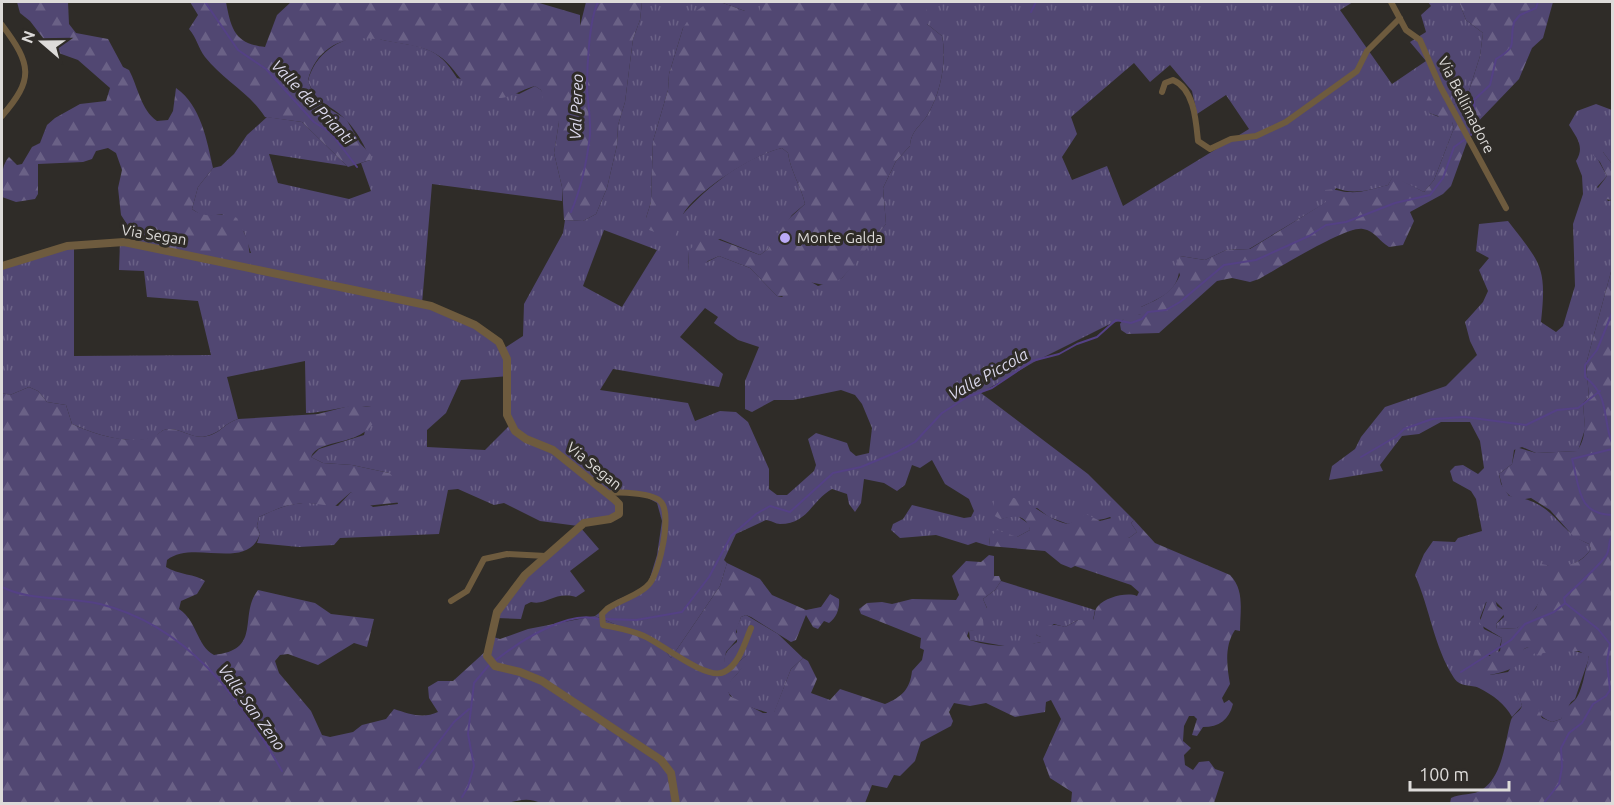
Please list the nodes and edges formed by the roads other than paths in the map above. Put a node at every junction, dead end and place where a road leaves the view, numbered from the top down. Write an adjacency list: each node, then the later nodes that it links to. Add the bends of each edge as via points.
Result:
1 (1391, 2): 2 (street, Via Bellimadore)
2 (1400, 18): 4 (street, via 1367,51 1357,70 1286,122 1256,136 1232,139 1210,149 1198,141 1190,98 1182,84 1173,80 1165,83); 6 (street, Via Bellimadore, via 1406,30 1420,40 1440,86)
3 (2, 25): 5 (street, via 23,59 25,74 24,87)
4 (1161, 92)
5 (2, 116)
6 (1506, 208)
7 (2, 266): 8 (street, Via Segan, via 67,246 124,242 420,303 457,315 499,342 507,359 507,415 516,430 526,439 554,450)
8 (607, 494): 9 (street, Via Segan, via 619,504 619,514 584,523); 11 (street, via 614,491 661,501 664,525 663,551 650,584 607,609 602,615 603,625 645,636 717,674 735,663)
9 (546, 556): 10 (street, via 507,554 484,559 466,591); 12 (street, Via Segan, via 525,575 501,607 487,656 495,666 542,681 662,760 671,773)
10 (451, 601)
11 (751, 628)
12 (676, 804)

